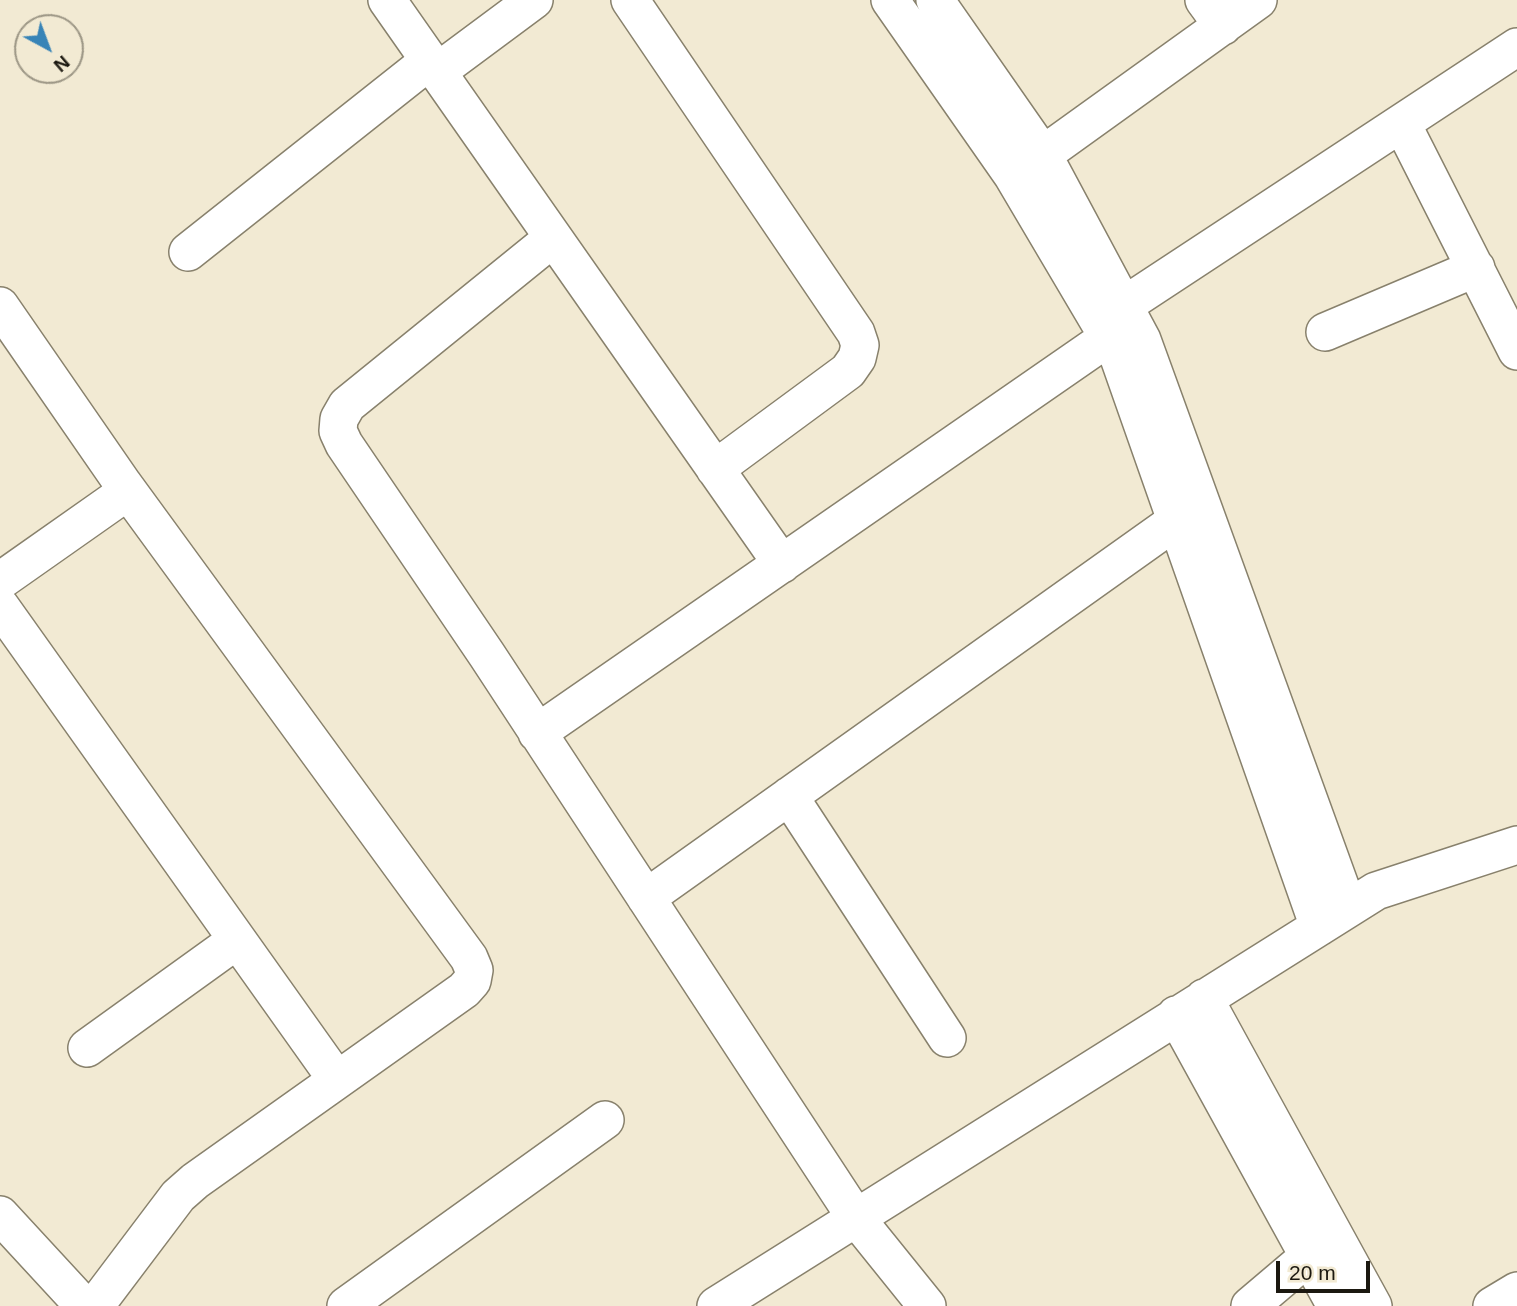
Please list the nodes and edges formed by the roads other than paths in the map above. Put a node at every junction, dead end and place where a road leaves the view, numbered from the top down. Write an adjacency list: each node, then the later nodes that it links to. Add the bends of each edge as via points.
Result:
1 (387, 0): 9 (street)
2 (534, 0): 9 (street)
3 (630, 0): 20 (street, via 860,345 848,371)
4 (890, 0): 12 (street)
5 (935, 0): 11 (street)
6 (1258, 0): 7 (street)
7 (1214, 13): 11 (street)
8 (1517, 47): 10 (street)
9 (433, 66): 13 (street); 14 (street)
10 (1402, 124): 15 (street); 17 (street)
11 (1043, 155): 12 (street); 17 (street)
12 (1013, 176): 17 (street)
13 (553, 238): 20 (street); 26 (street, via 347,405 338,431)
14 (188, 252)
15 (1476, 268): 18 (street); 19 (street)
16 (0, 306): 21 (street)
17 (1111, 321): 22 (street, via 1117,352); 23 (street)
18 (1325, 332)
19 (1517, 349)
20 (715, 469): 23 (street)
21 (128, 491): 24 (street); 35 (street, via 474,970 464,990)
22 (1189, 512): 27 (street); 30 (street)
23 (782, 564): 26 (street)
24 (0, 582)
25 (0, 607): 31 (street)
26 (537, 733): 29 (street)
27 (789, 796): 29 (street); 33 (street)
28 (1517, 845): 30 (street, via 1376,891)
29 (646, 898): 38 (street)
30 (1333, 918): 32 (street)
31 (237, 940): 34 (street); 35 (street)
32 (1190, 1007): 38 (street); 39 (street); 48 (street)
33 (947, 1038)
34 (87, 1048)
35 (337, 1080): 42 (street, via 178,1196)
36 (605, 1120): 43 (street)
37 (0, 1216): 41 (street)
38 (856, 1218): 44 (street); 45 (street)
39 (1309, 1256): 46 (street); 47 (street)
40 (1517, 1290): 49 (street)
41 (84, 1306)
42 (95, 1306)
43 (346, 1306)
44 (716, 1306)
45 (926, 1306)
46 (1250, 1306)
47 (1336, 1306)
48 (1373, 1306)
49 (1492, 1306)

